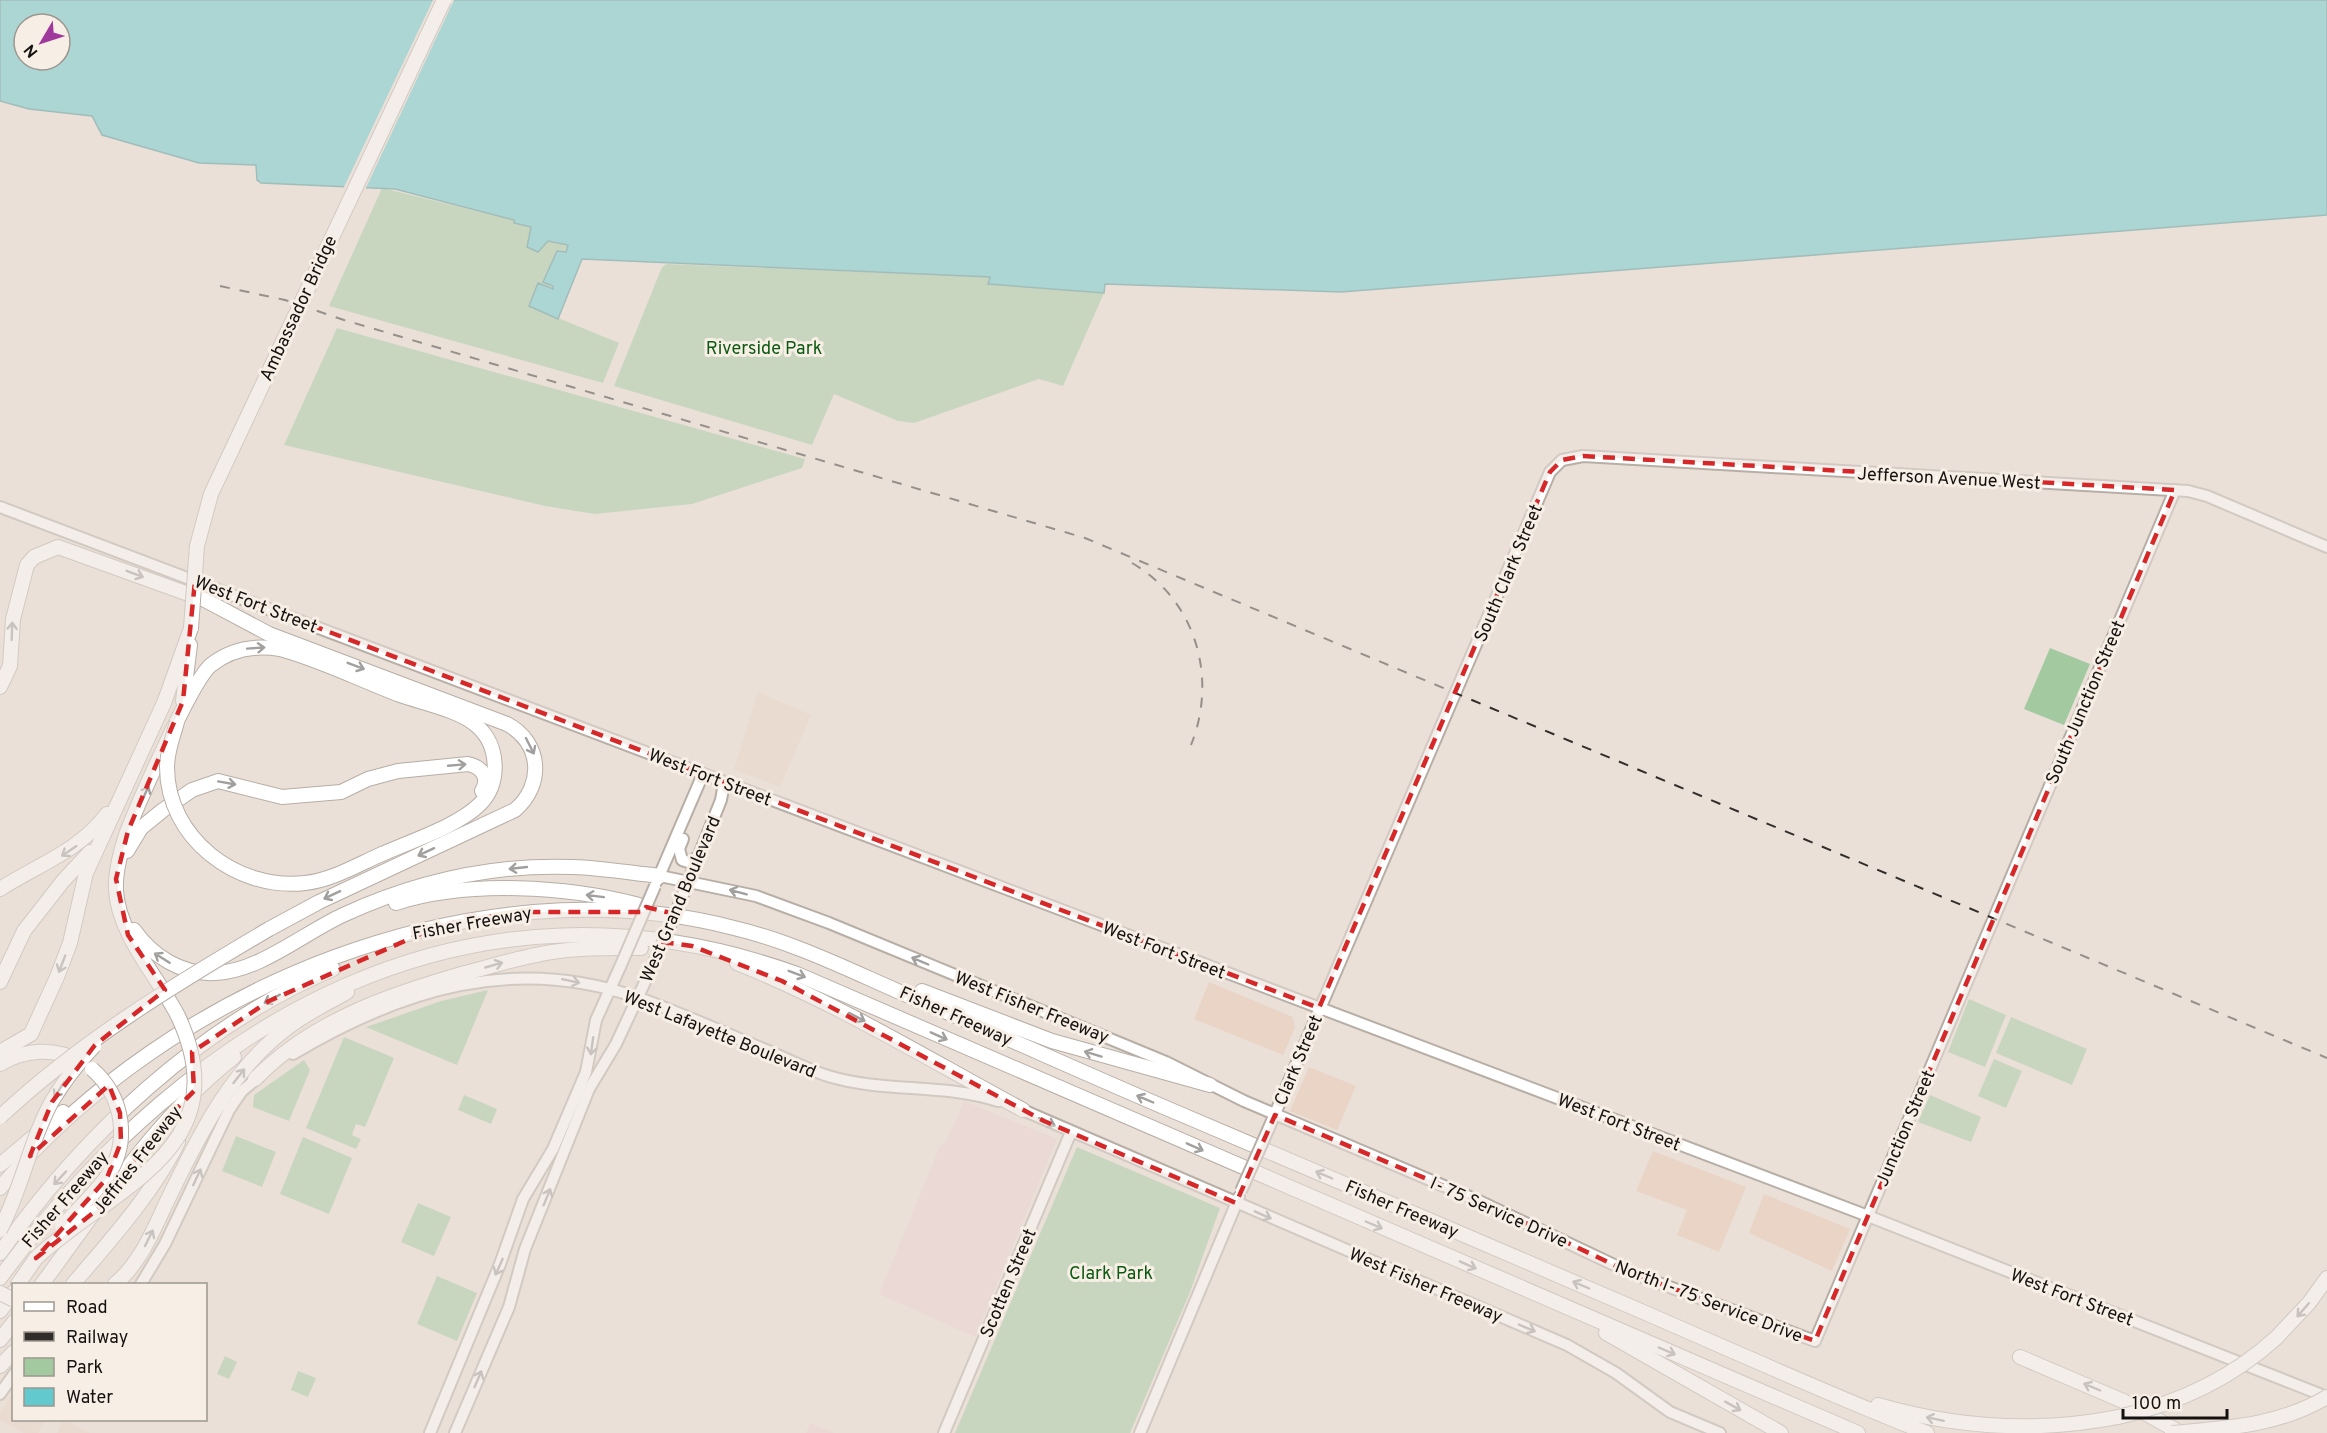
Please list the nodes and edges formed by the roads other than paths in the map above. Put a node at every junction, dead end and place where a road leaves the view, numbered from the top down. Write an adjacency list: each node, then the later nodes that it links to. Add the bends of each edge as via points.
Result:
1 (444, 0): 6 (highway, Ambassador Bridge, bridge, via 211,494 197,546)
2 (1562, 460): 3 (street, Jefferson Avenue West, via 1583,456); 8 (street, South Clark Street, via 1550,472)
3 (2175, 490): 5 (street, Jefferson Avenue West, via 2206,496); 21 (street, South Junction Street)
4 (0, 507): 9 (street, West Fort Street)
5 (2327, 547)
6 (191, 628): 12 (highway, via 164,703); 14 (highway, bridge, via 183,701 167,767 174,806 192,836 224,866 258,880 303,883 335,875)
7 (0, 687): 33 (highway, one-way to 33, bridge, via 10,666 13,619 29,562 54,547 80,553 204,600 270,634 507,724 523,735 532,749 536,767 531,791 509,814 296,914)
8 (1459, 689): 32 (street, Clark Street)
9 (703, 774): 10 (street, West Fort Street); 11 (street, West Grand Boulevard)
10 (724, 783): 15 (street, West Grand Boulevard); 32 (street, West Fort Street)
11 (696, 792): 15 (street, via 693,814 679,852 686,862); 17 (street, West Grand Boulevard)
12 (122, 793): 13 (highway); 19 (highway, one-way to 19, via 81,843)
13 (104, 834): 28 (highway, via 20,938); 35 (highway, one-way to 35, via 86,873 66,954 32,1032)
14 (380, 850): 16 (highway, one-way to 14, via 141,828 192,790 218,781 282,797 341,792 368,779 412,768 468,764 483,773 485,787 470,804); 16 (highway, one-way to 14, via 128,831 201,676 225,656 254,647 291,652 470,721 485,735 495,767 493,783 484,800 463,817)
15 (698, 857): 18 (street, West Grand Boulevard)
16 (117, 869): 20 (highway)
17 (657, 881): 18 (street, West Fisher Freeway); 24 (highway, one-way to 24, via 547,867 459,877 380,900); 29 (street, West Grand Boulevard, bridge)
18 (689, 881): 30 (street, West Grand Boulevard, bridge); 38 (street, West Fisher Freeway, one-way to 18, via 1166,1062 813,917 756,897)
19 (0, 889)
20 (120, 910): 24 (highway, one-way to 20, via 234,971 195,972 168,962 153,951); 42 (highway, bridge, via 128,934 159,981 189,1044 194,1076)
21 (1996, 914): 49 (street, Junction Street)
22 (693, 918): 23 (highway, Fisher Freeway, via 631,910 566,909 503,914); 24 (highway, one-way to 24, via 591,895 477,890 400,902); 27 (highway, Fisher Freeway, via 755,933)
23 (441, 925): 34 (highway, Fisher Freeway, via 298,973 234,1004); 51 (highway, one-way to 51, via 309,979 255,1008 202,1044 106,1129 36,1205)
24 (295, 942)
25 (691, 946): 26 (highway, Fisher Freeway, via 616,937 535,937 470,947); 37 (highway, one-way to 25, via 291,1048 338,1018 423,986 546,952); 39 (highway, one-way to 39, via 816,997); 62 (highway, Fisher Freeway, one-way to 62, via 750,958 797,974)
26 (407, 963): 31 (highway, Fisher Freeway); 59 (highway, one-way to 26, via 140,1256 206,1124 248,1064 310,1012)
27 (848, 969): 38 (highway, one-way to 27, via 1052,1041 918,990); 71 (highway, Fisher Freeway, one-way to 27)
28 (0, 982)
29 (610, 990): 30 (street, West Lafayette Boulevard); 37 (street, West Lafayette Boulevard, one-way to 29, via 339,1028 418,997 487,980 518,977 556,978); 44 (street, West Grand Boulevard, one-way to 44, via 596,1020 586,1072)
30 (638, 998): 39 (street, West Lafayette Boulevard, via 825,1075 874,1086 941,1089); 44 (street, West Grand Boulevard)
31 (302, 1004): 54 (highway, Fisher Freeway, via 224,1053 121,1137 42,1223); 57 (highway, Jeffries Freeway, via 204,1080 166,1119)
32 (1319, 1008): 40 (street, Clark Street); 49 (street, West Fort Street)
33 (127, 1016): 41 (highway, bridge, via 74,1053); 50 (highway, one-way to 50, bridge, via 86,1055 52,1102)
34 (166, 1044): 45 (highway, via 123,1064); 47 (highway, Fisher Freeway, via 82,1106)
35 (0, 1052)
36 (0, 1064): 52 (highway, bridge, via 29,1053 66,1055 92,1069 111,1091 120,1113 122,1134 117,1157 101,1184)
37 (255, 1079): 60 (street, West Lafayette Boulevard, one-way to 37, via 165,1244 222,1123 236,1099)
38 (1210, 1085): 40 (street, West Fisher Freeway)
39 (1023, 1110): 43 (street, West Fisher Freeway, one-way to 43)
40 (1275, 1115): 46 (street, West Fisher Freeway); 48 (street, Clark Street, bridge)
41 (0, 1117)
42 (182, 1132): 52 (highway, bridge, via 152,1171 68,1230); 58 (highway, bridge, via 142,1198)
43 (1071, 1132): 48 (street, West Fisher Freeway); 76 (street, Scotten Street)
44 (563, 1140): 74 (street, West Grand Boulevard, one-way to 74, via 523,1199 501,1264); 75 (street, West Grand Boulevard, one-way to 44, via 509,1307)
45 (0, 1165)
46 (1395, 1167): 53 (street, I- 75 Service Drive, via 1478,1200)
47 (0, 1188)
48 (1236, 1203): 77 (street, Clark Street); 78 (street, West Fisher Freeway, one-way to 78, via 1567,1345 1616,1373 1670,1412)
49 (1868, 1216): 66 (street, Junction Street); 73 (street, West Fort Street)
50 (0, 1230)
51 (0, 1253)
52 (36, 1258): 56 (highway)
53 (1603, 1260): 66 (street, North I- 75 Service Drive)
54 (0, 1278)
55 (2327, 1278): 71 (highway, one-way to 71, bridge, via 2276,1338 2240,1366 2206,1386 2150,1409 2118,1417 2047,1428 1973,1426 1913,1415)
56 (19, 1283)
57 (43, 1283)
58 (74, 1283)
59 (116, 1283)
60 (142, 1283)
61 (12, 1295): 63 (highway)
62 (1555, 1303): 79 (highway, one-way to 79); 80 (highway, Fisher Freeway, one-way to 80)
63 (0, 1311)
64 (12, 1325): 65 (highway)
65 (0, 1340)
66 (1815, 1341)
67 (12, 1354): 69 (highway)
68 (2020, 1357): 83 (highway, one-way to 68, via 2123,1401)
69 (0, 1366)
70 (12, 1377): 72 (street)
71 (1814, 1386): 81 (highway, Fisher Freeway)
72 (3, 1390)
73 (2327, 1397): 82 (highway, bridge, via 2269,1422)
74 (430, 1433)
75 (455, 1433)
76 (944, 1433)
77 (1140, 1433)
78 (1720, 1433)
79 (1781, 1433)
80 (1858, 1433)
81 (1927, 1433)
82 (2172, 1433)
83 (2181, 1433)

